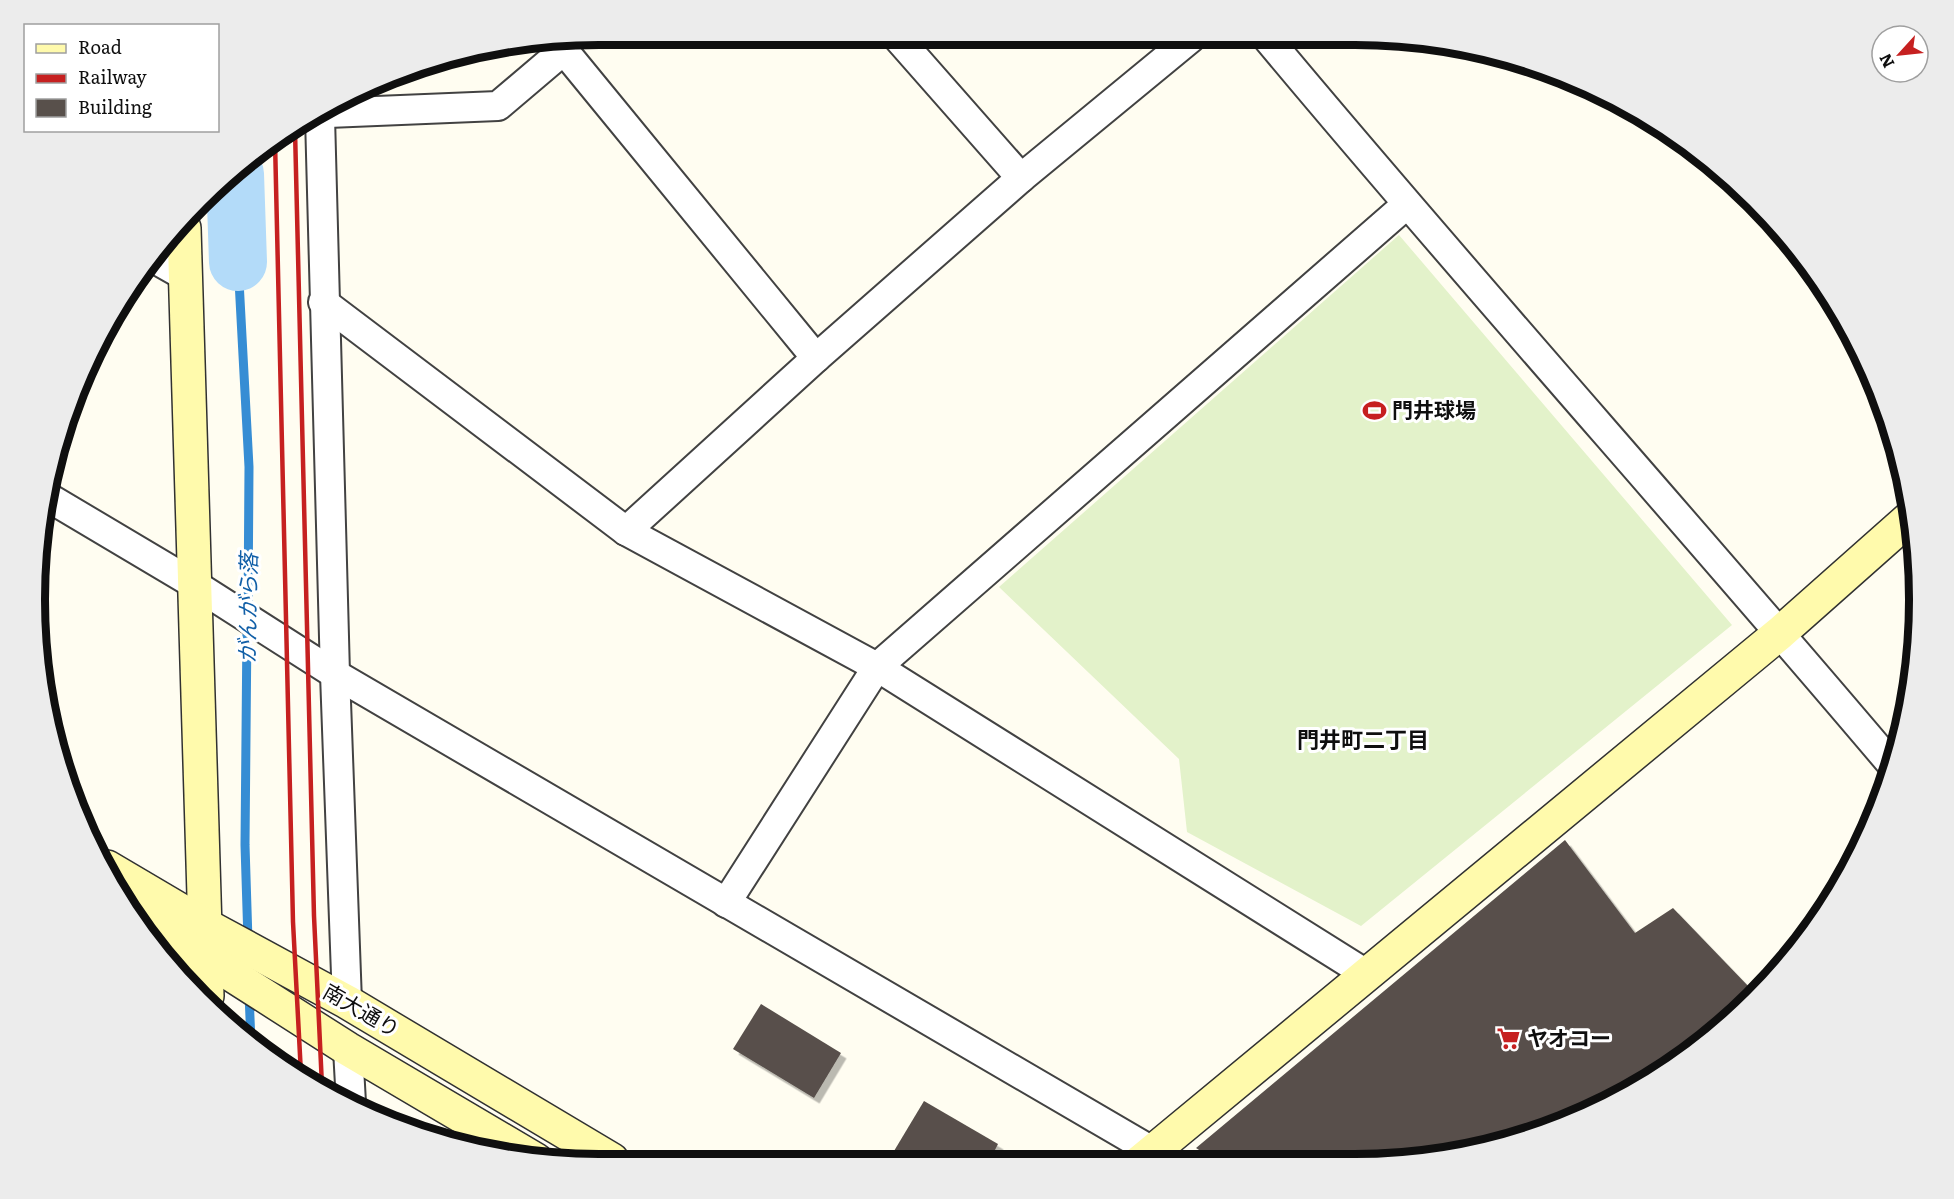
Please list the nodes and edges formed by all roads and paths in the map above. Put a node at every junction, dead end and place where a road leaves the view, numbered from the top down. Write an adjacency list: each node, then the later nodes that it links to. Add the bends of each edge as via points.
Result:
1 (904, 45): 7 (street)
2 (1182, 45): 7 (street)
3 (1274, 45): 8 (street)
4 (560, 46): 5 (street, via 498,106); 13 (street)
5 (334, 113)
6 (320, 120): 12 (street)
7 (1020, 178): 13 (street)
8 (1406, 205): 18 (street); 19 (street)
9 (183, 234): 11 (street)
10 (161, 261): 11 (street)
11 (185, 276): 17 (street)
12 (323, 302): 16 (street); 20 (street)
13 (816, 358): 16 (street)
14 (54, 501): 17 (street)
15 (1903, 524): 18 (street)
16 (626, 531): 19 (street)
17 (194, 584): 20 (street); 25 (street)
18 (1780, 633): 21 (street); 26 (street)
19 (877, 667): 23 (street); 26 (street)
20 (335, 674): 23 (street); 27 (street)
21 (1886, 758)
22 (119, 877): 25 (street, 南大通り)
23 (726, 903): 32 (street)
24 (153, 927): 25 (street, 南大通り)
25 (215, 958): 27 (street, 南大通り, via 269,960); 28 (street, 南大通り)
26 (1368, 975): 33 (street)
27 (347, 1002): 31 (street, 南大通り)
28 (348, 1049): 29 (street); 30 (street, 南大通り)
29 (351, 1095)
30 (514, 1147)
31 (602, 1154)
32 (1147, 1154)
33 (1161, 1154)

